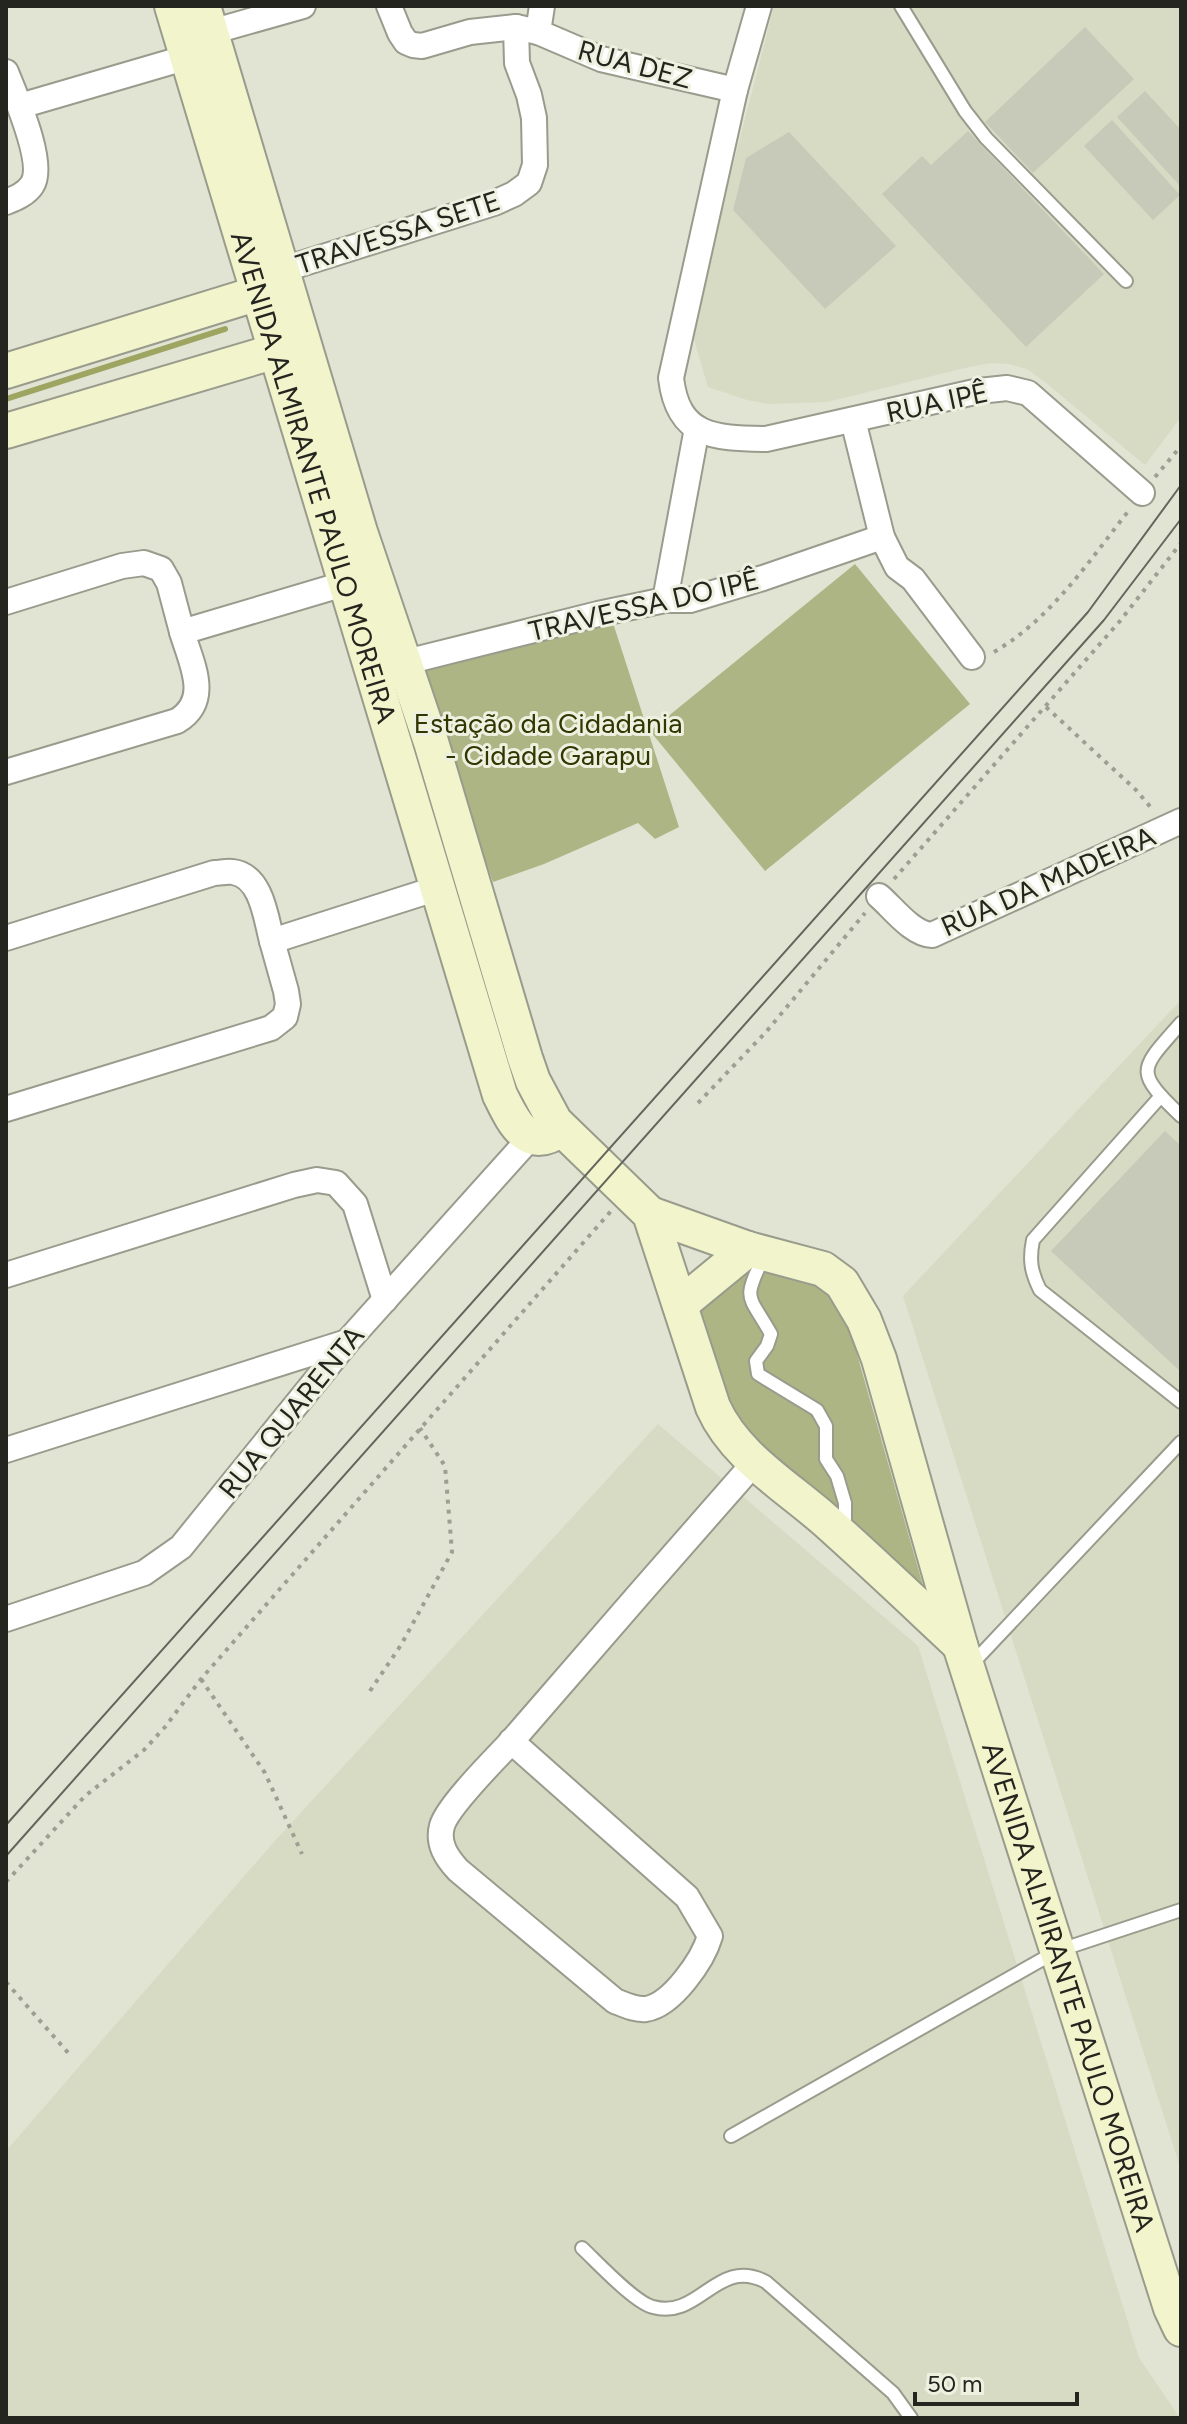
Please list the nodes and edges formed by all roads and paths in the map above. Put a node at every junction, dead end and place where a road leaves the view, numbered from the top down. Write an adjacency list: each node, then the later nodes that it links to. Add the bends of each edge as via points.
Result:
1 (172, 6): 9 (main road, AVENIDA ALMIRANTE PAULO MOREIRA)
2 (303, 6): 7 (street)
3 (389, 6): 8 (street, via 400,33 413,45 470,32)
4 (542, 6): 8 (street)
5 (759, 6): 11 (street)
6 (901, 6): 14 (lane, via 986,138)
7 (207, 19): 15 (main road, AVENIDA ALMIRANTE PAULO MOREIRA)
8 (527, 30): 11 (street, RUA DEZ, via 601,59); 15 (street, TRAVESSA SETE, via 517,63 534,118 535,165 529,183 494,203)
9 (188, 57): 12 (street); 15 (main road, AVENIDA ALMIRANTE PAULO MOREIRA)
10 (6, 72): 12 (street)
11 (735, 90): 19 (street, via 671,378 683,419)
12 (20, 106): 13 (street, via 37,168 33,184)
13 (6, 202)
14 (1126, 281)
15 (275, 283): 16 (main road, AVENIDA ALMIRANTE PAULO MOREIRA); 17 (main road)
16 (289, 348): 20 (main road); 25 (main road, AVENIDA ALMIRANTE PAULO MOREIRA); 30 (main road, AVENIDA ALMIRANTE PAULO MOREIRA)
17 (6, 371)
18 (853, 420): 19 (street, RUA IPÊ, via 766,439); 22 (street, RUA IPÊ, via 979,391 1007,388 1028,393); 23 (street)
19 (697, 428): 26 (street)
20 (6, 431)
21 (1181, 446): 22 (path)
22 (1142, 493): 29 (path, via 1061,597 1024,633 995,652)
23 (882, 537): 26 (street, TRAVESSA DO IPÊ, via 690,600); 29 (street, via 897,567 913,579)
24 (1181, 543): 31 (path)
25 (347, 583): 28 (street); 35 (main road, AVENIDA ALMIRANTE PAULO MOREIRA)
26 (665, 600): 30 (street, TRAVESSA DO IPÊ)
27 (6, 602): 28 (street, via 144,563 161,569 169,583)
28 (182, 632): 32 (street, via 197,689 189,713)
29 (972, 657)
30 (402, 663): 33 (main road, AVENIDA ALMIRANTE PAULO MOREIRA)
31 (1046, 707): 34 (path); 37 (path)
32 (6, 772)
33 (454, 821): 35 (main road); 45 (main road, AVENIDA ALMIRANTE PAULO MOREIRA, via 545,1107)
34 (1174, 825): 37 (street, RUA DA MADEIRA, via 932,935 916,929)
35 (422, 833): 36 (main road, AVENIDA ALMIRANTE PAULO MOREIRA)
36 (438, 888): 39 (street); 45 (main road, AVENIDA ALMIRANTE PAULO MOREIRA, via 500,1095 521,1131)
37 (879, 896): 42 (path, via 766,1032)
38 (6, 938): 39 (street, via 214,873 235,872 248,878 259,893)
39 (272, 941): 43 (street, via 288,1004 285,1017 271,1028)
40 (1181, 1023): 41 (lane, via 1147,1063 1147,1079)
41 (1161, 1096): 44 (lane); 52 (lane, via 1033,1240 1029,1258 1040,1290)
42 (698, 1103)
43 (6, 1109)
44 (1181, 1116)
45 (546, 1133): 46 (main road, AVENIDA ALMIRANTE PAULO MOREIRA, via 595,1163); 49 (street, RUA QUARENTA)
46 (640, 1203): 47 (main road, AVENIDA ALMIRANTE PAULO MOREIRA); 50 (main road, AVENIDA ALMIRANTE PAULO MOREIRA); 53 (path, via 571,1254)
47 (756, 1251): 50 (main road); 57 (lane, via 751,1303 771,1334 756,1361 758,1374 817,1410 826,1426 826,1459 845,1503); 59 (main road, AVENIDA ALMIRANTE PAULO MOREIRA, via 823,1269 842,1283 864,1320)
48 (6, 1275): 49 (street, via 317,1180 336,1183 355,1204)
49 (385, 1300): 51 (street, RUA QUARENTA)
50 (680, 1305): 56 (main road, AVENIDA ALMIRANTE PAULO MOREIRA, via 720,1421)
51 (347, 1342): 55 (street); 58 (street, RUA QUARENTA, via 181,1547 144,1573)
52 (1181, 1402)
53 (420, 1428): 60 (path); 61 (path, via 445,1466 452,1552)
54 (1181, 1442): 59 (lane)
55 (6, 1450)
56 (755, 1462): 57 (main road, AVENIDA ALMIRANTE PAULO MOREIRA); 62 (street)
57 (845, 1539): 59 (main road, AVENIDA ALMIRANTE PAULO MOREIRA)
58 (6, 1619)
59 (964, 1657): 66 (main road, AVENIDA ALMIRANTE PAULO MOREIRA)
60 (201, 1679): 63 (path, via 265,1773); 64 (path, via 144,1750 85,1796)
61 (370, 1691)
62 (511, 1741): 62 (street, via 442,1825 445,1855 615,2001 645,2009 660,2004 706,1951 710,1936 702,1918 687,1897)
63 (302, 1854)
64 (6, 1882)
65 (1181, 1910): 66 (lane)
66 (1057, 1951): 69 (lane); 71 (main road, AVENIDA ALMIRANTE PAULO MOREIRA)
67 (6, 1982): 68 (path)
68 (70, 2055)
69 (731, 2136)
70 (582, 2248): 72 (lane, via 652,2307 675,2307 695,2299 732,2274 766,2282 893,2393)
71 (1181, 2329)
72 (911, 2418)

